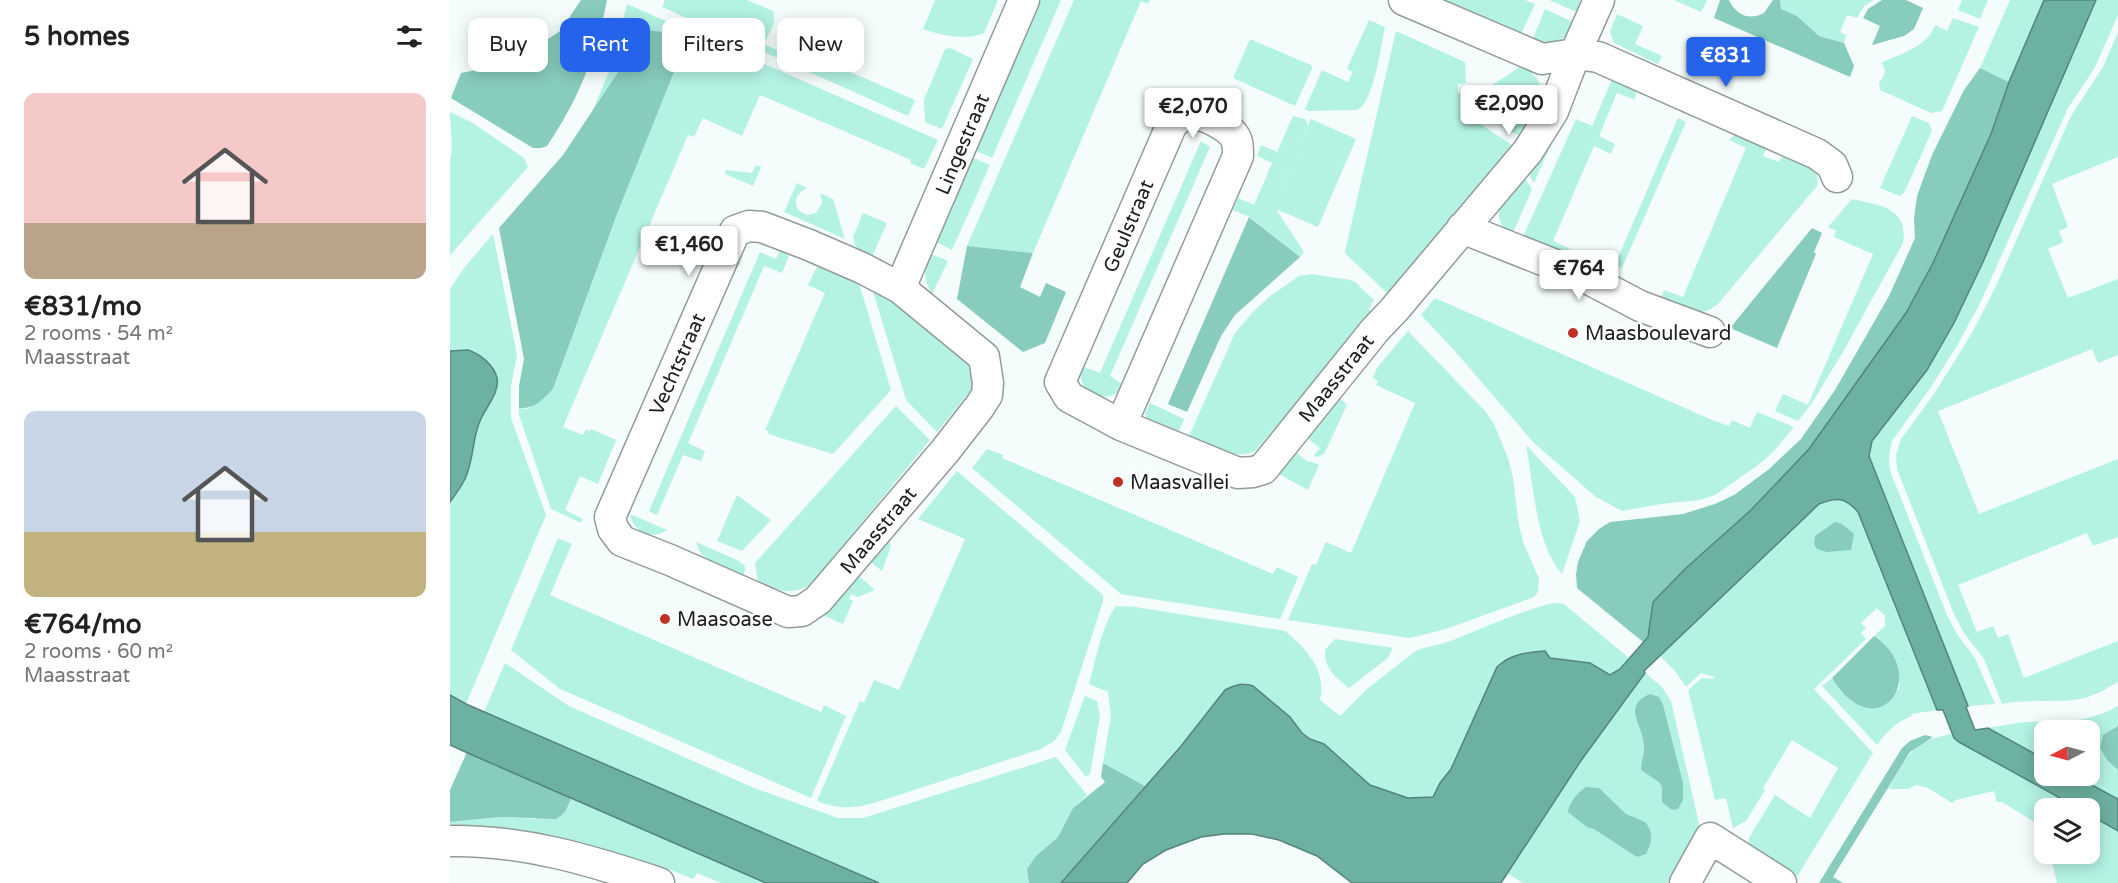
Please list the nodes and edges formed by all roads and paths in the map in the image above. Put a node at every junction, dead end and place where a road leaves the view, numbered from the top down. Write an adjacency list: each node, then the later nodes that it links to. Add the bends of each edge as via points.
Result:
1 (1024, 0): 7 (street, Lingestraat)
2 (1404, 0): 4 (street, via 1542,59)
3 (1599, 0): 4 (street, Maasstraat)
4 (1575, 54): 5 (street, via 1598,57 1817,154 1832,165); 6 (street, Maasstraat, via 1553,111 1528,151)
5 (1837, 177)
6 (1462, 228): 8 (street, via 1583,276 1640,306); 9 (street, Maasstraat, via 1263,469 1238,473)
7 (900, 288): 10 (street, Vechtstraat, via 762,227 735,231 610,517); 10 (street, Maasstraat, via 984,357 987,395 945,451 818,600 802,610 788,612 622,541)
8 (1710, 332)
9 (1121, 425): 9 (street, Geulstraat, via 1069,397 1060,382 1172,124 1192,113 1232,131 1238,156)
10 (613, 529)
11 (450, 842): 12 (street, via 507,844)
12 (584, 871): 13 (street)
13 (659, 883)
14 (1685, 883): 15 (street, via 1710,838)
15 (1781, 883)

